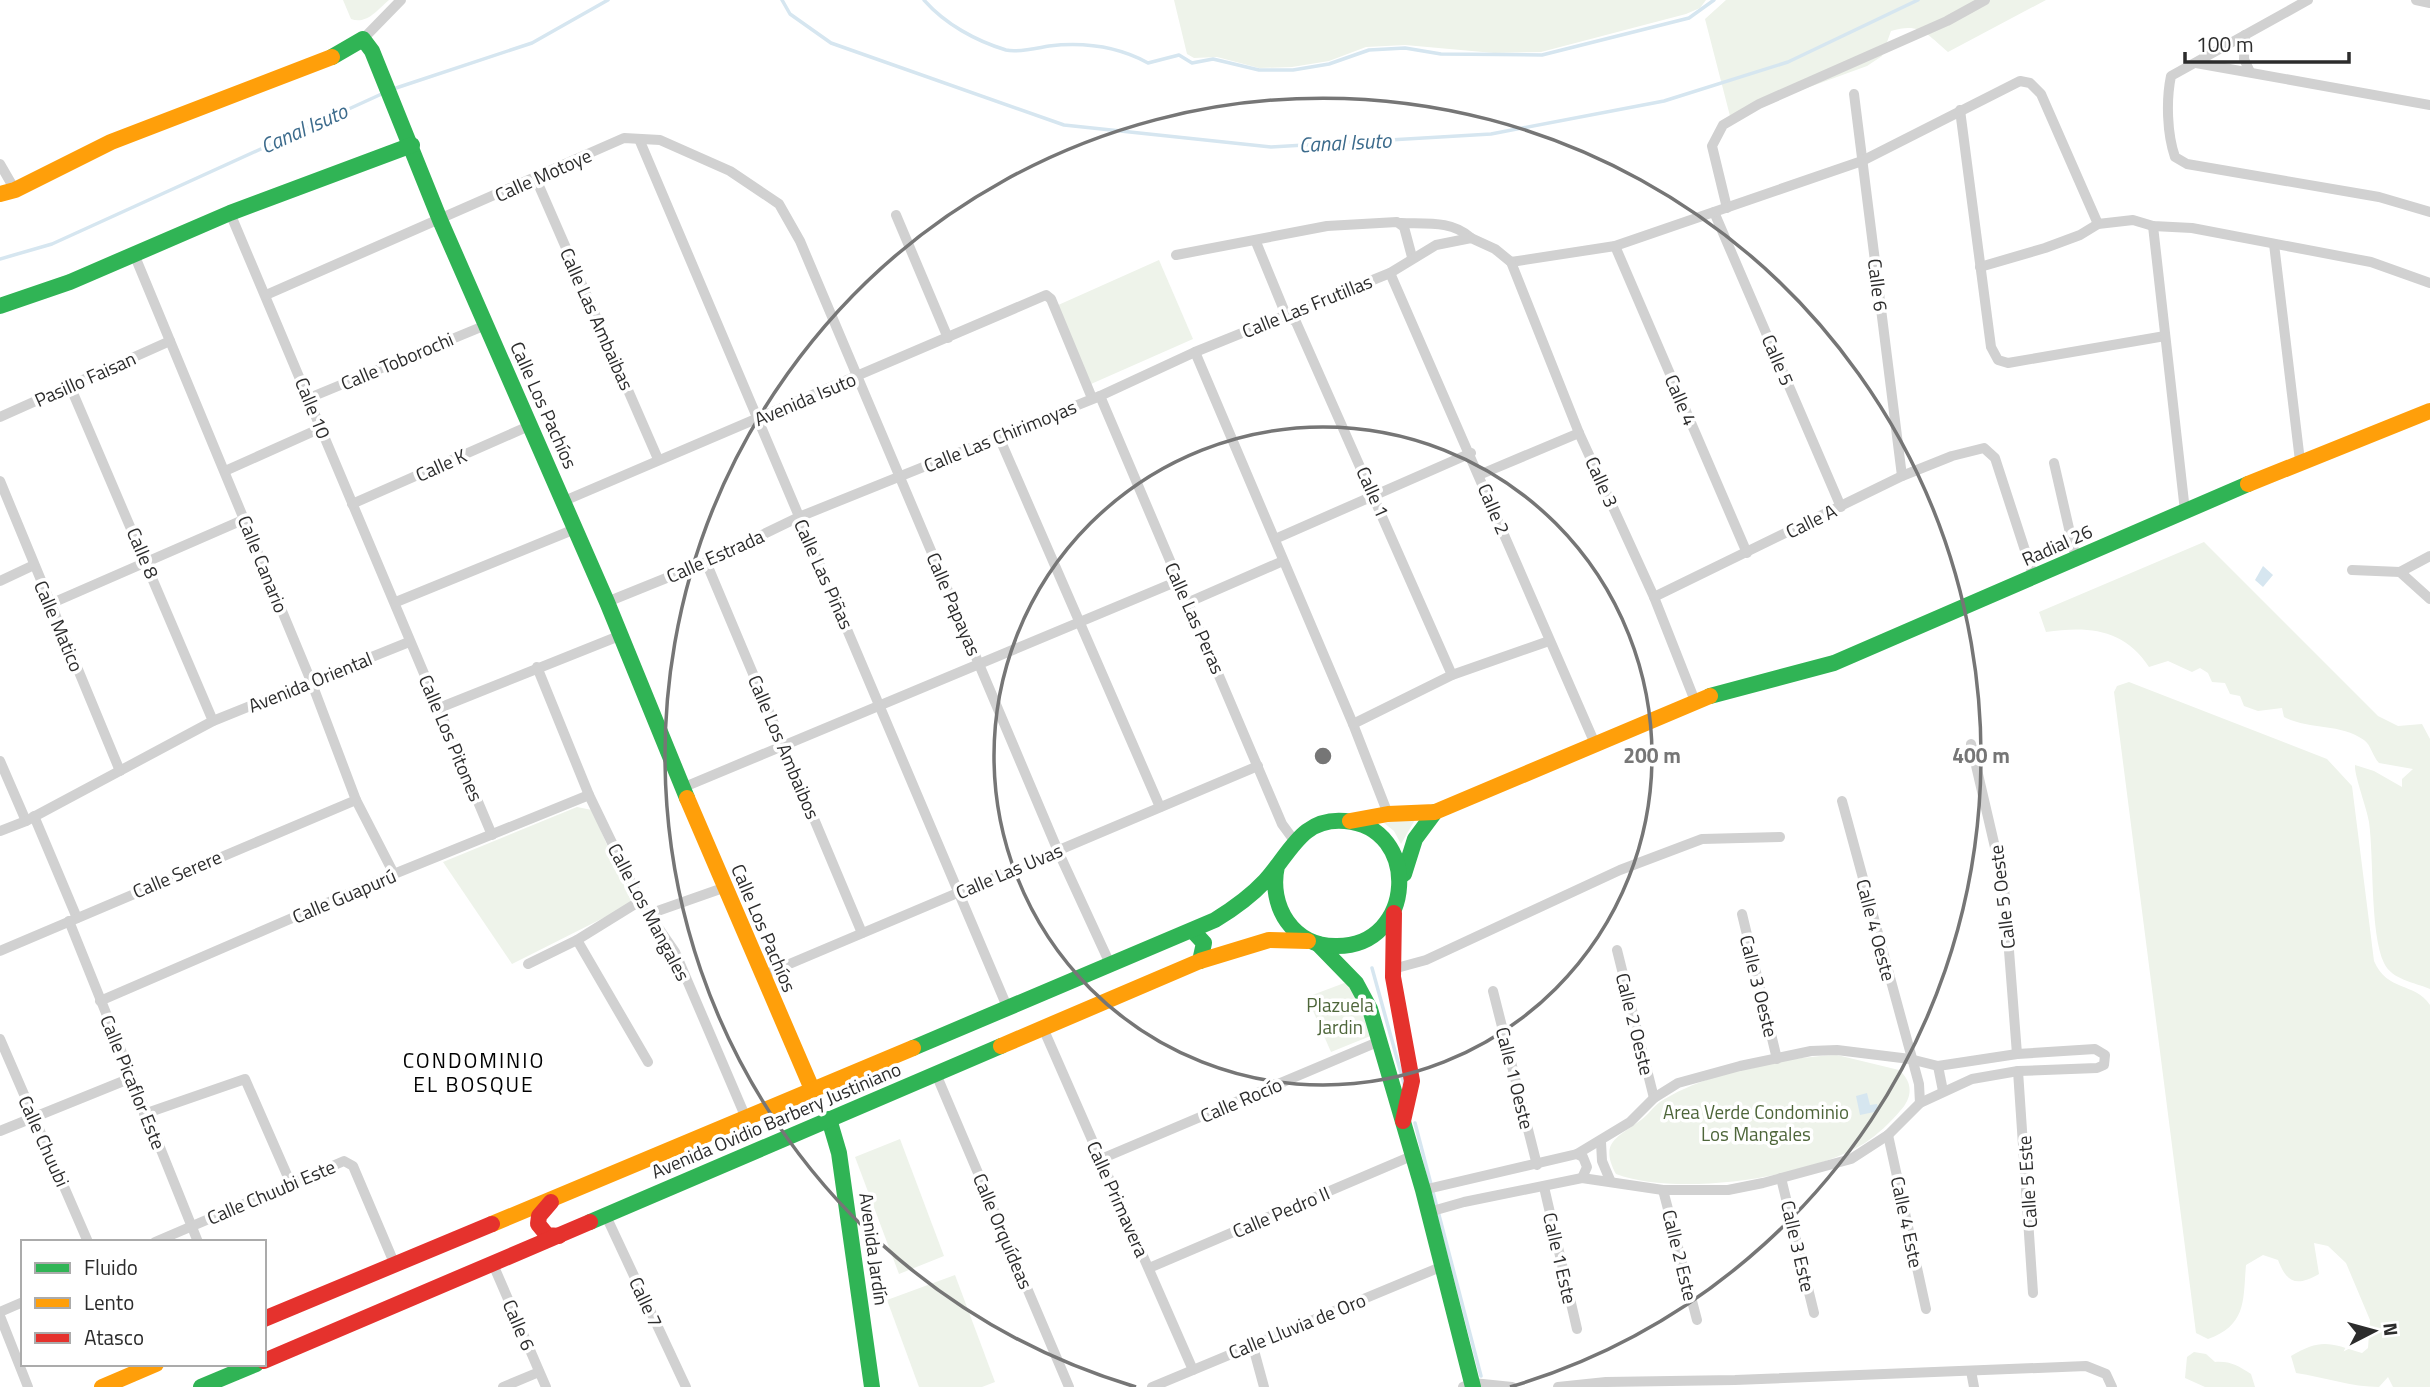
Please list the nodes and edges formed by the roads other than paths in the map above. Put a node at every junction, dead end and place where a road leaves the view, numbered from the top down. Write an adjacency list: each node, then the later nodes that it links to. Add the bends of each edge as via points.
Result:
1 (401, 0): 7 (street)
2 (1985, 0): 19 (street, via 1759,104 1724,125 1712,146)
3 (2308, 0): 6 (street)
4 (2416, 0): 5 (street)
5 (2430, 3)
6 (2245, 35): 8 (street); 9 (street, via 2242,49)
7 (367, 45): 14 (main road, Calle Los Pachíos); 18 (main road, via 111,142)
8 (2196, 63): 9 (street); 21 (street, via 2171,76 2168,89 2175,157 2188,164 2379,197)
9 (2250, 72): 11 (street)
10 (1854, 94): 15 (street, Calle 6)
11 (2430, 105)
12 (1960, 110): 15 (street); 26 (street, via 2020,81 2037,89); 37 (street)
13 (639, 139): 17 (street, Calle Motoye, via 624,138); 29 (street, Calle Motoye, via 660,140 730,171 779,204); 55 (street, Calle Las Piñas)
14 (412, 145): 22 (main road); 24 (main road, Calle Los Pachíos)
15 (1862, 161): 19 (street); 67 (street, Calle 6)
16 (0, 164): 18 (street)
17 (536, 179): 24 (street, Calle Motoye); 61 (street, Calle Las Ambaibas)
18 (8, 192)
19 (1727, 208): 20 (street)
20 (1714, 212): 32 (street); 72 (street, Calle 5)
21 (2430, 212)
22 (230, 213): 33 (main road); 40 (street, Calle 10)
23 (896, 215): 46 (street)
24 (440, 220): 40 (street, Calle Motoye); 44 (main road, Calle Los Pachíos)
25 (1401, 223): 28 (street, via 1449,225); 30 (street, via 1327,226); 35 (street)
26 (2098, 224): 27 (street, via 2133,220); 37 (street, via 2045,248)
27 (2153, 226): 31 (street, via 2192,228); 45 (street)
28 (1471, 239): 35 (street, Calle Las Frutillas, via 1436,246); 36 (street)
29 (800, 241): 49 (street, Calle Papayas)
30 (1256, 242): 34 (street); 43 (street, Calle 1)
31 (2274, 244): 39 (street, via 2371,262); 62 (street)
32 (1615, 246): 36 (street); 78 (street, Calle 4)
33 (134, 254): 42 (main road); 47 (street, Calle Canario)
34 (1176, 255)
35 (1412, 257): 38 (street, Calle Las Frutillas)
36 (1511, 262): 58 (street, Calle 3)
37 (1980, 267): 45 (street, via 1990,347 1998,360)
38 (1390, 272): 43 (street, Calle Las Frutillas); 60 (street, Calle 2)
39 (2430, 283)
40 (266, 295): 52 (street, Calle 10)
41 (1046, 295): 46 (street, Avenida Isuto); 51 (street, Calle Las Peras)
42 (0, 306)
43 (1286, 314): 48 (street, Calle Las Frutillas); 69 (street, Calle 1, via 1296,322)
44 (486, 325): 52 (street, Calle Toborochi); 56 (main road, Calle Los Pachíos)
45 (2165, 336): 73 (street)
46 (948, 338): 49 (street, Avenida Isuto)
47 (170, 341): 50 (street, Pasillo Faisan); 64 (street, Calle Canario)
48 (1195, 352): 51 (street, Calle Las Frutillas); 77 (street)
49 (857, 377): 55 (street, Avenida Isuto); 66 (street, Calle Papayas)
50 (70, 386): 54 (street, Pasillo Faisan); 82 (street, Calle 8)
51 (1096, 397): 59 (street, Calle Las Chirimoyas); 89 (street, Calle Las Peras)
52 (309, 398): 57 (street, Calle 10)
53 (2430, 411): 62 (main road, Radial 26)
54 (0, 417)
55 (757, 420): 61 (street, Avenida Isuto); 74 (street, Calle Las Piñas)
56 (529, 426): 70 (main road, Calle Los Pachíos); 71 (street, Calle K)
57 (321, 428): 64 (street); 71 (street, Calle 10)
58 (1579, 433): 65 (street); 90 (street, Calle 3)
59 (999, 437): 66 (street, Calle Las Chirimoyas); 96 (street)
60 (1471, 453): 65 (street, Calle 2); 69 (street)
61 (658, 460): 70 (street, Avenida Isuto)
62 (2300, 461): 73 (main road, Radial 26)
63 (2054, 463): 80 (street)
64 (225, 471): 75 (street, Calle Canario)
65 (1479, 475): 98 (street, Calle 2)
66 (900, 476): 74 (street, Calle Estrada); 100 (street, Calle Papayas)
67 (1902, 476): 72 (street, Calle A); 87 (street, Calle A, via 1970,449 1984,448 1995,458)
68 (0, 481): 84 (street, Calle Matico)
69 (1374, 494): 77 (street); 102 (street, Calle 1)
70 (564, 501): 76 (main road, Calle Los Pachíos)
71 (352, 503): 92 (street, Calle 10)
72 (1841, 507): 78 (street, Calle A)
73 (2185, 511): 80 (main road, Radial 26)
74 (799, 517): 83 (street, Calle Estrada); 105 (street, Calle Las Piñas)
75 (245, 519): 82 (street); 103 (street, Calle Canario)
76 (575, 529): 92 (street); 93 (main road, Calle Los Pachíos)
77 (1275, 538): 81 (street)
78 (1746, 554): 90 (street, Calle A)
79 (2430, 556): 86 (street)
80 (2076, 559): 87 (main road, Radial 26)
81 (1283, 561): 94 (street); 108 (street)
82 (146, 562): 95 (street); 107 (street, Calle 8)
83 (706, 562): 93 (street, Calle Estrada); 110 (street, Calle Los Ambaibos)
84 (34, 565): 88 (street); 95 (street, Calle Matico)
85 (2352, 570): 86 (street)
86 (2400, 572): 91 (street)
87 (2034, 578): 104 (main road, Radial 26, via 1834,663)
88 (0, 581)
89 (1178, 581): 94 (street, Calle Las Peras); 96 (street)
90 (1654, 597): 104 (street, Calle 3)
91 (2430, 599)
92 (396, 602): 99 (street)
93 (607, 602): 97 (main road, Calle Los Pachíos)
94 (1189, 602): 113 (street, Calle Las Peras)
95 (50, 604): 114 (street, Calle Matico)
96 (1078, 622): 100 (street); 119 (street)
97 (619, 636): 101 (street); 115 (main road, Calle Los Pachíos)
98 (1549, 641): 102 (street); 111 (street, Calle 2)
99 (410, 642): 103 (street, Avenida Oriental); 106 (street, Calle Los Pitones)
100 (979, 663): 105 (street); 128 (street, Calle Papayas)
101 (537, 667): 106 (street); 116 (street, Calle Los Mangales)
102 (1452, 675): 108 (street)
103 (311, 681): 107 (street, Avenida Oriental); 117 (street, Calle Canario)
104 (1695, 701): 111 (main road)
105 (881, 704): 110 (street); 133 (street, Calle Las Piñas)
106 (439, 708): 125 (street, Calle Los Pitones)
107 (213, 721): 114 (street, Avenida Oriental)
108 (1353, 724): 121 (street)
109 (1971, 744): 156 (street, Calle 5 Oeste, via 2004,886)
110 (782, 745): 115 (street); 140 (street, Calle Los Ambaibos)
111 (1596, 746): 120 (main road)
112 (0, 761): 122 (street, Calle Picaflor Este)
113 (1258, 766): 119 (street, Calle Las Uvas); 127 (street, Calle Las Peras)
114 (120, 771): 122 (street, Avenida Oriental)
115 (682, 788): 132 (main road, Calle Los Pachíos)
116 (589, 795): 125 (street, Calle Guapurú); 134 (street, Calle Los Mangales)
117 (356, 800): 130 (street, Calle Canario); 138 (street, Calle Serere)
118 (1842, 801): 158 (street, Calle 4 Oeste)
119 (1160, 807): 128 (street, Calle Las Uvas)
120 (1435, 812): 121 (main road); 131 (main road, via 1415,839)
121 (1388, 814): 123 (main road)
122 (30, 818): 124 (street, Avenida Oriental); 138 (street, Calle Picaflor Este)
123 (1347, 821): 127 (main road, via 1317,824); 131 (main road, via 1386,841 1401,869)
124 (0, 831)
125 (492, 835): 130 (street, Calle Guapurú)
126 (1780, 837): 148 (street, via 1702,839 1620,870 1426,960)
127 (1293, 839): 129 (main road)
128 (1058, 851): 133 (street, Calle Las Uvas); 147 (street, Calle Papayas)
129 (1277, 866): 139 (main road, Avenida Ovidio Barbery Justiniano, via 1248,897); 142 (main road, via 1275,902 1284,920)
130 (394, 874): 151 (street, Calle Guapurú)
131 (1401, 886): 135 (main road)
132 (723, 888): 136 (street); 149 (main road, Calle Los Pachíos)
133 (958, 892): 140 (street, Calle Las Uvas); 152 (street, Calle Las Piñas)
134 (640, 901): 136 (street, Calle Los Mangales); 141 (street)
135 (1394, 912): 142 (main road, via 1370,939 1354,946); 148 (main road)
136 (649, 914): 170 (street, Calle Los Mangales, via 675,952)
137 (1742, 914): 157 (street, Calle 3 Oeste)
138 (73, 919): 144 (street, Calle Serere); 151 (street, Calle Picaflor Este)
139 (1193, 931): 145 (main road, via 1204,943); 147 (main road, Avenida Ovidio Barbery Justiniano)
140 (862, 933): 149 (street, Calle Las Uvas)
141 (577, 940): 146 (street); 159 (street)
142 (1314, 943): 145 (main road, Avenida Ovidio Barbery Justiniano, via 1269,940); 155 (main road, via 1356,983)
143 (1617, 950): 166 (street, Calle 2 Oeste)
144 (0, 951)
145 (1200, 961): 153 (main road, Avenida Ovidio Barbery Justiniano)
146 (528, 964)
147 (1111, 966): 152 (main road, Avenida Ovidio Barbery Justiniano)
148 (1393, 968): 172 (main road, via 1412,1081)
149 (761, 976): 164 (main road, Calle Los Pachíos)
150 (1493, 991): 179 (street, Calle 1 Oeste)
151 (100, 1001): 163 (street, Calle Picaflor Este)
152 (1008, 1009): 164 (main road, Avenida Ovidio Barbery Justiniano)
153 (1043, 1028): 162 (main road, Avenida Ovidio Barbery Justiniano); 178 (street, Calle Primavera)
154 (0, 1039): 169 (street, Calle Chuubi)
155 (1380, 1041): 172 (main road); 178 (street, Calle Rocío)
156 (2017, 1054): 160 (street); 161 (street, via 2095,1049 2106,1058 2097,1068)
157 (1777, 1059): 158 (street, via 1837,1050); 166 (street, via 1698,1076)
158 (1910, 1059): 160 (street); 167 (street, Calle 4 Oeste)
159 (648, 1062)
160 (1938, 1066): 165 (street)
161 (2018, 1071): 165 (street, via 1972,1079); 201 (street, Calle 5 Este)
162 (936, 1074): 171 (main road, Avenida Ovidio Barbery Justiniano); 229 (street, Calle Orquídeas)
163 (131, 1078): 168 (street, Calle Picaflor Este); 169 (street)
164 (812, 1088): 170 (main road, Avenida Ovidio Barbery Justiniano)
165 (1943, 1091): 167 (street)
166 (1654, 1098): 175 (street)
167 (1920, 1103): 174 (street)
168 (144, 1114): 183 (street, via 245,1079); 191 (street, Calle Picaflor Este)
169 (33, 1117): 173 (street); 193 (street, Calle Chuubi)
170 (746, 1118): 187 (main road, Avenida Ovidio Barbery Justiniano)
171 (829, 1119): 190 (main road, Avenida Ovidio Barbery Justiniano); 228 (main road, Avenida Jardín, via 839,1153)
172 (1404, 1121): 177 (main road)
173 (0, 1131)
174 (1888, 1135): 181 (street, via 1851,1159); 203 (street, Calle 4 Este)
175 (1601, 1142): 176 (street); 182 (street)
176 (1577, 1154): 179 (street); 180 (street, via 1587,1167)
177 (1414, 1156): 185 (main road); 200 (street, Calle Pedro II)
178 (1101, 1159): 200 (street, Calle Primavera)
179 (1537, 1165): 185 (street)
180 (1582, 1178): 182 (street); 184 (street)
181 (1782, 1178): 186 (street, via 1728,1190); 204 (street, Calle 3 Este)
182 (1609, 1180): 186 (street)
183 (291, 1184): 191 (street, Calle Chuubi Este); 198 (street, Calle Chuubi Este, via 344,1161 353,1166)
184 (1544, 1187): 188 (street); 208 (street, Calle 1 Este)
185 (1430, 1189): 188 (main road)
186 (1663, 1190): 207 (street, Calle 2 Este)
187 (555, 1198): 189 (main road, Avenida Ovidio Barbery Justiniano); 192 (main road, via 539,1216 538,1224 547,1235)
188 (1436, 1209): 199 (main road)
189 (514, 1216): 196 (main road, via 529,1220 532,1226); 198 (main road, Avenida Ovidio Barbery Justiniano)
190 (606, 1216): 192 (main road, Avenida Ovidio Barbery Justiniano); 227 (street, Calle 7)
191 (192, 1226): 194 (street, Calle Chuubi Este); 195 (street, Calle Picaflor Este)
192 (559, 1236): 196 (main road, Avenida Ovidio Barbery Justiniano)
193 (87, 1240)
194 (160, 1240)
195 (197, 1240)
196 (523, 1248): 197 (main road, Avenida Ovidio Barbery Justiniano)
197 (492, 1262): 210 (main road, Avenida Ovidio Barbery Justiniano); 215 (street, Calle 6)
198 (395, 1265): 206 (main road, Avenida Ovidio Barbery Justiniano)
199 (1443, 1266): 209 (street, Calle Lluvia de Oro); 220 (main road)
200 (1149, 1268): 213 (street, Calle Primavera)
201 (2033, 1293)
202 (21, 1302): 205 (street)
203 (1926, 1309)
204 (1814, 1313)
205 (0, 1314): 222 (street)
206 (266, 1318)
207 (1697, 1320)
208 (1577, 1329)
209 (1252, 1343): 213 (street, Calle Lluvia de Oro); 231 (street)
210 (266, 1360)
211 (151, 1366): 223 (main road)
212 (253, 1366): 217 (main road)
213 (1193, 1370): 230 (street, Calle Lluvia de Oro)
214 (1971, 1371): 216 (street); 235 (street); 236 (street, via 2086,1366 2106,1374)
215 (539, 1372): 225 (street); 226 (street, Calle 6)
216 (1849, 1375): 218 (street); 234 (street)
217 (229, 1382): 224 (main road)
218 (1736, 1384): 219 (street)
219 (1607, 1385): 233 (street)
220 (1470, 1386): 221 (street)
221 (1493, 1386): 232 (street)
222 (28, 1387)
223 (102, 1387)
224 (201, 1387)
225 (503, 1387)
226 (546, 1387)
227 (686, 1387)
228 (872, 1387)
229 (1069, 1387)
230 (1152, 1387)
231 (1264, 1387)
232 (1512, 1387)
233 (1559, 1387)
234 (1852, 1387)
235 (1973, 1387)
236 (2112, 1387)

